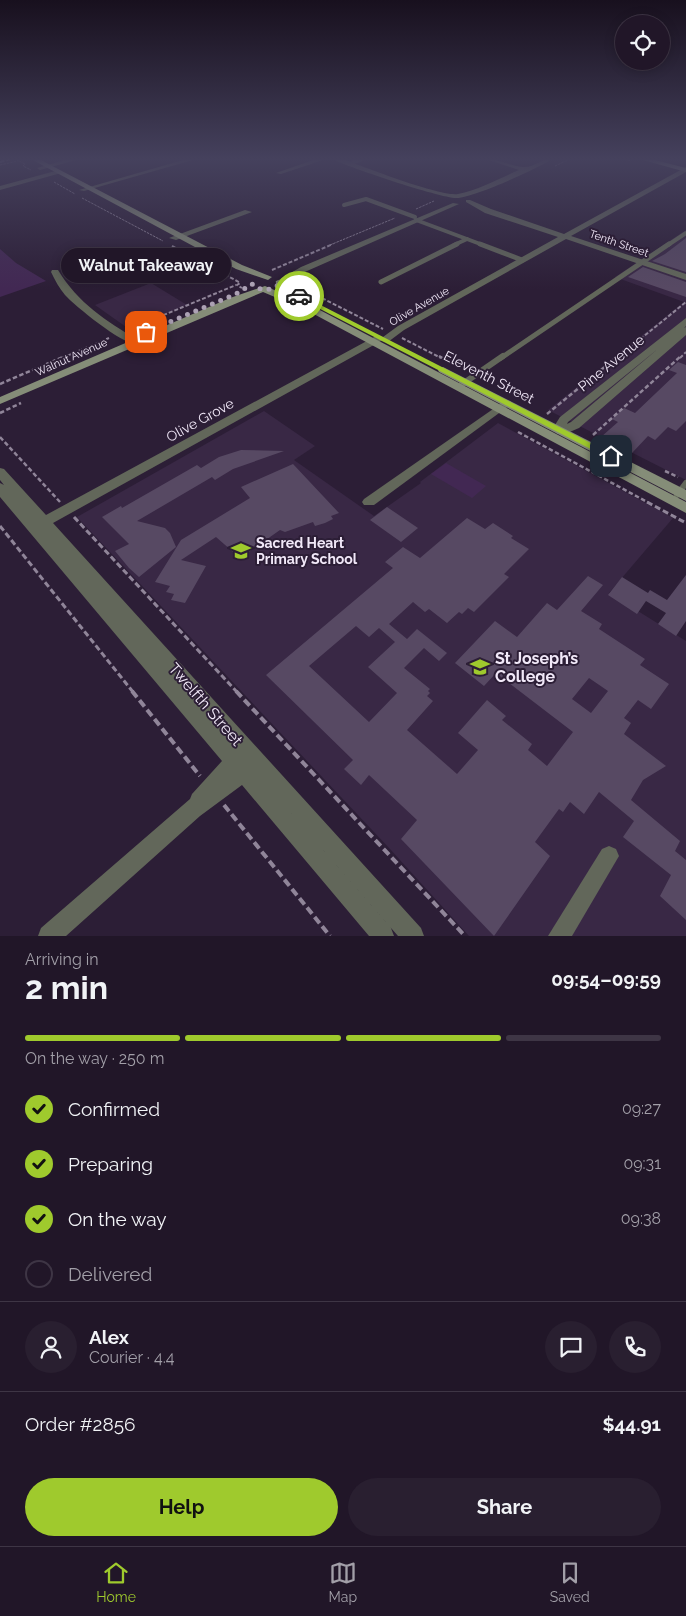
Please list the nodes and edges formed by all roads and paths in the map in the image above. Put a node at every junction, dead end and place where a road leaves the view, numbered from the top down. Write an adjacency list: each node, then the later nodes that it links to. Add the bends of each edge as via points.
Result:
1 (99, 202): 27 (path, via 240,283 237,284)
2 (109, 202): 18 (main road, Eleventh Street)
3 (113, 202): 17 (main road, Eleventh Street)
4 (354, 202): 11 (lane)
5 (375, 202): 14 (lane)
6 (433, 202): 14 (path)
7 (449, 202): 14 (street)
8 (458, 202): 12 (street, Tenth Street)
9 (469, 202): 12 (street, Tenth Street)
10 (632, 202): 19 (street, Olive Avenue)
11 (344, 205)
12 (488, 211): 19 (street, Tenth Street)
13 (248, 212): 17 (street)
14 (416, 215): 20 (lane); 25 (street, via 304,269)
15 (398, 216): 25 (path)
16 (686, 233): 22 (lane)
17 (182, 235): 18 (street); 25 (main road, Eleventh Street, via 246,270)
18 (173, 238): 27 (main road, Eleventh Street)
19 (568, 238): 21 (street, Olive Avenue); 22 (street, Tenth Street); 32 (street, Olive Avenue)
20 (467, 239): 21 (lane); 26 (lane)
21 (522, 260): 32 (street, Olive Avenue)
22 (642, 263): 24 (street, Tenth Street); 36 (lane)
23 (55, 272): 33 (street, via 72,298)
24 (686, 277)
25 (274, 278): 27 (main road, via 260,278); 27 (main road, via 273,288); 32 (main road, Eleventh Street, via 296,294)
26 (381, 282)
27 (254, 285): 32 (main road, Eleventh Street); 33 (main road, Walnut Avenue); 33 (main road, Walnut Avenue)
28 (304, 289): 32 (path)
29 (686, 302): 40 (path)
30 (686, 321): 42 (street, Pine Avenue, via 564,420)
31 (686, 330): 42 (street, Pine Avenue, via 575,425)
32 (385, 338): 35 (path); 36 (main road, Eleventh Street); 50 (street, Olive Grove)
33 (132, 341): 37 (main road, Walnut Avenue); 38 (main road, Walnut Avenue)
34 (686, 352): 44 (path)
35 (453, 364)
36 (461, 385): 39 (main road, Eleventh Street)
37 (0, 395)
38 (0, 401)
39 (502, 406): 40 (main road, Eleventh Street); 42 (main road, Eleventh Street); 48 (street)
40 (538, 420): 42 (main road, Eleventh Street)
41 (516, 431): 51 (path)
42 (556, 435): 44 (main road, Eleventh Street); 47 (main road, Eleventh Street)
43 (0, 437): 50 (path)
44 (584, 443): 47 (main road, Eleventh Street)
45 (0, 472): 52 (street, Twelfth Street)
46 (0, 488): 52 (street, Twelfth Street)
47 (681, 493): 49 (main road, Eleventh Street)
48 (369, 502)
49 (686, 508)
50 (67, 510): 52 (street, Olive Grove); 61 (path)
51 (686, 523)
52 (40, 525): 54 (street, Twelfth Street)
53 (0, 526): 55 (path)
54 (246, 761): 55 (street); 59 (street, Twelfth Street); 60 (street, Twelfth Street)
55 (212, 792): 57 (street); 58 (path)
56 (609, 856): 62 (street)
57 (50, 936)
58 (330, 936)
59 (383, 936)
60 (413, 936)
61 (466, 936)
62 (559, 936)

